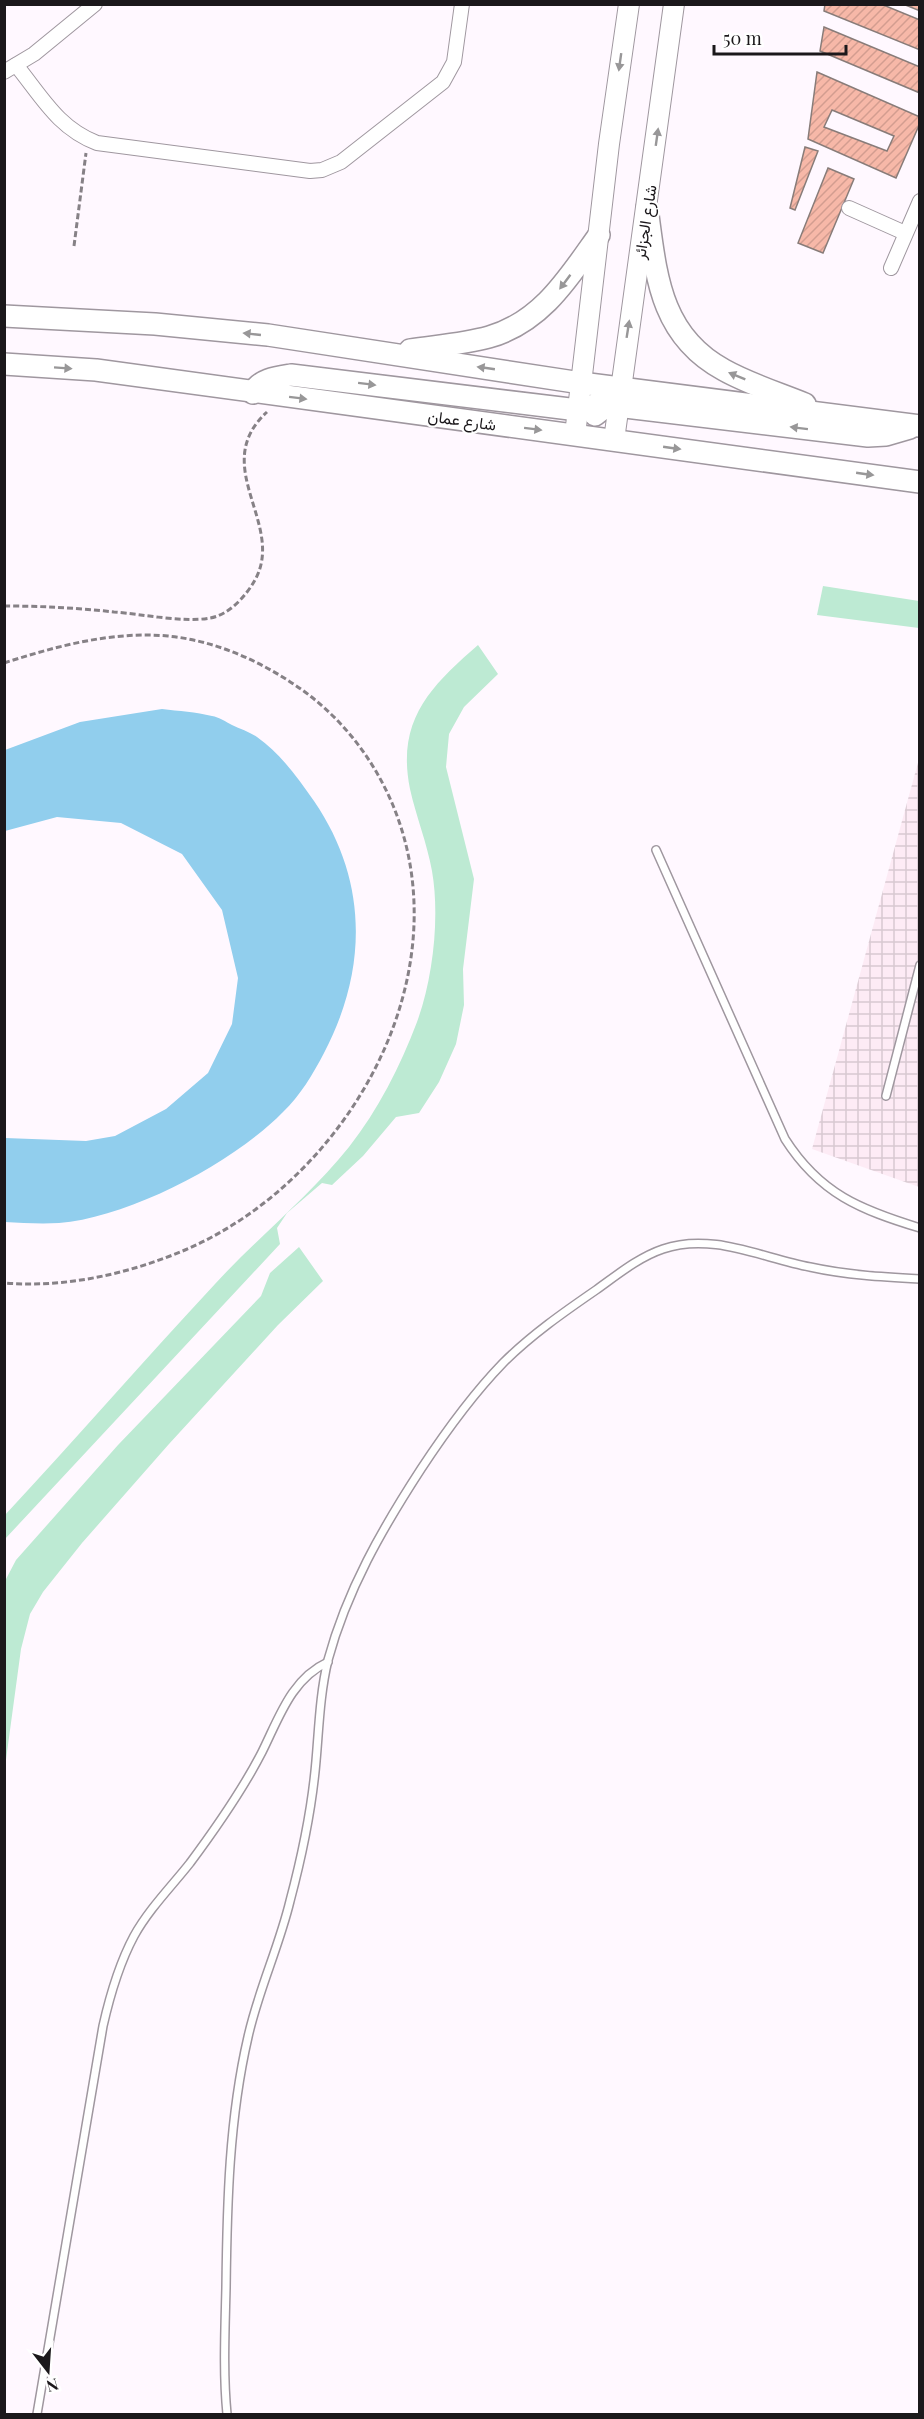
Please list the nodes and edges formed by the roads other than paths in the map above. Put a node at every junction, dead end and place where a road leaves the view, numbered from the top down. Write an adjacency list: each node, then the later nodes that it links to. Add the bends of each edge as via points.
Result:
1 (95, 4): 5 (street, via 34,54)
2 (462, 4): 5 (street, via 454,62 443,82 351,155 332,167 310,171 97,143 63,124)
3 (629, 4): 10 (main road, one-way to 10)
4 (674, 4): 7 (main road, شارع الجزائر, one-way to 4)
5 (10, 68)
6 (920, 201): 9 (street)
7 (647, 208): 17 (main road, شارع الجزائر, one-way to 7); 19 (main road, one-way to 7, via 725,371 684,336 662,295)
8 (849, 208): 9 (street)
9 (905, 233): 11 (street)
10 (598, 235): 13 (main road, one-way to 13, via 554,297 523,322 487,338); 15 (main road)
11 (891, 268)
12 (4, 315): 13 (main road, one-way to 12, via 268,335)
13 (387, 353): 15 (main road, one-way to 13)
14 (4, 364): 16 (main road, شارع عمان, one-way to 16, via 96,370)
15 (580, 383): 17 (main road); 18 (main road)
16 (253, 393): 18 (main road, one-way to 18, via 261,383 291,375); 21 (main road, شارع عمان, one-way to 21)
17 (618, 397): 18 (main road); 19 (main road); 20 (main road, one-way to 17, via 868,436); 21 (main road, via 598,412); 22 (main road, شارع الجزائر)
18 (578, 410): 21 (main road)
19 (830, 414): 20 (main road)
20 (919, 426)
21 (581, 436): 22 (main road, شارع عمان)
22 (614, 440): 23 (main road, شارع عمان, one-way to 23)
23 (920, 482)
24 (656, 850): 27 (lane, via 793,1152 813,1175 842,1198 875,1214)
25 (920, 965): 26 (lane)
26 (886, 1096)
27 (920, 1228)
28 (920, 1279): 29 (lane, via 813,1268 714,1243 678,1244 636,1263 535,1334 498,1368 452,1423 375,1543 349,1598)
29 (328, 1662): 30 (lane, via 304,1677 290,1696 227,1811 135,1935 115,1978 101,2038); 31 (lane, via 304,1837 290,1903 249,2033 235,2109 226,2236)
30 (38, 2415)
31 (227, 2415)

